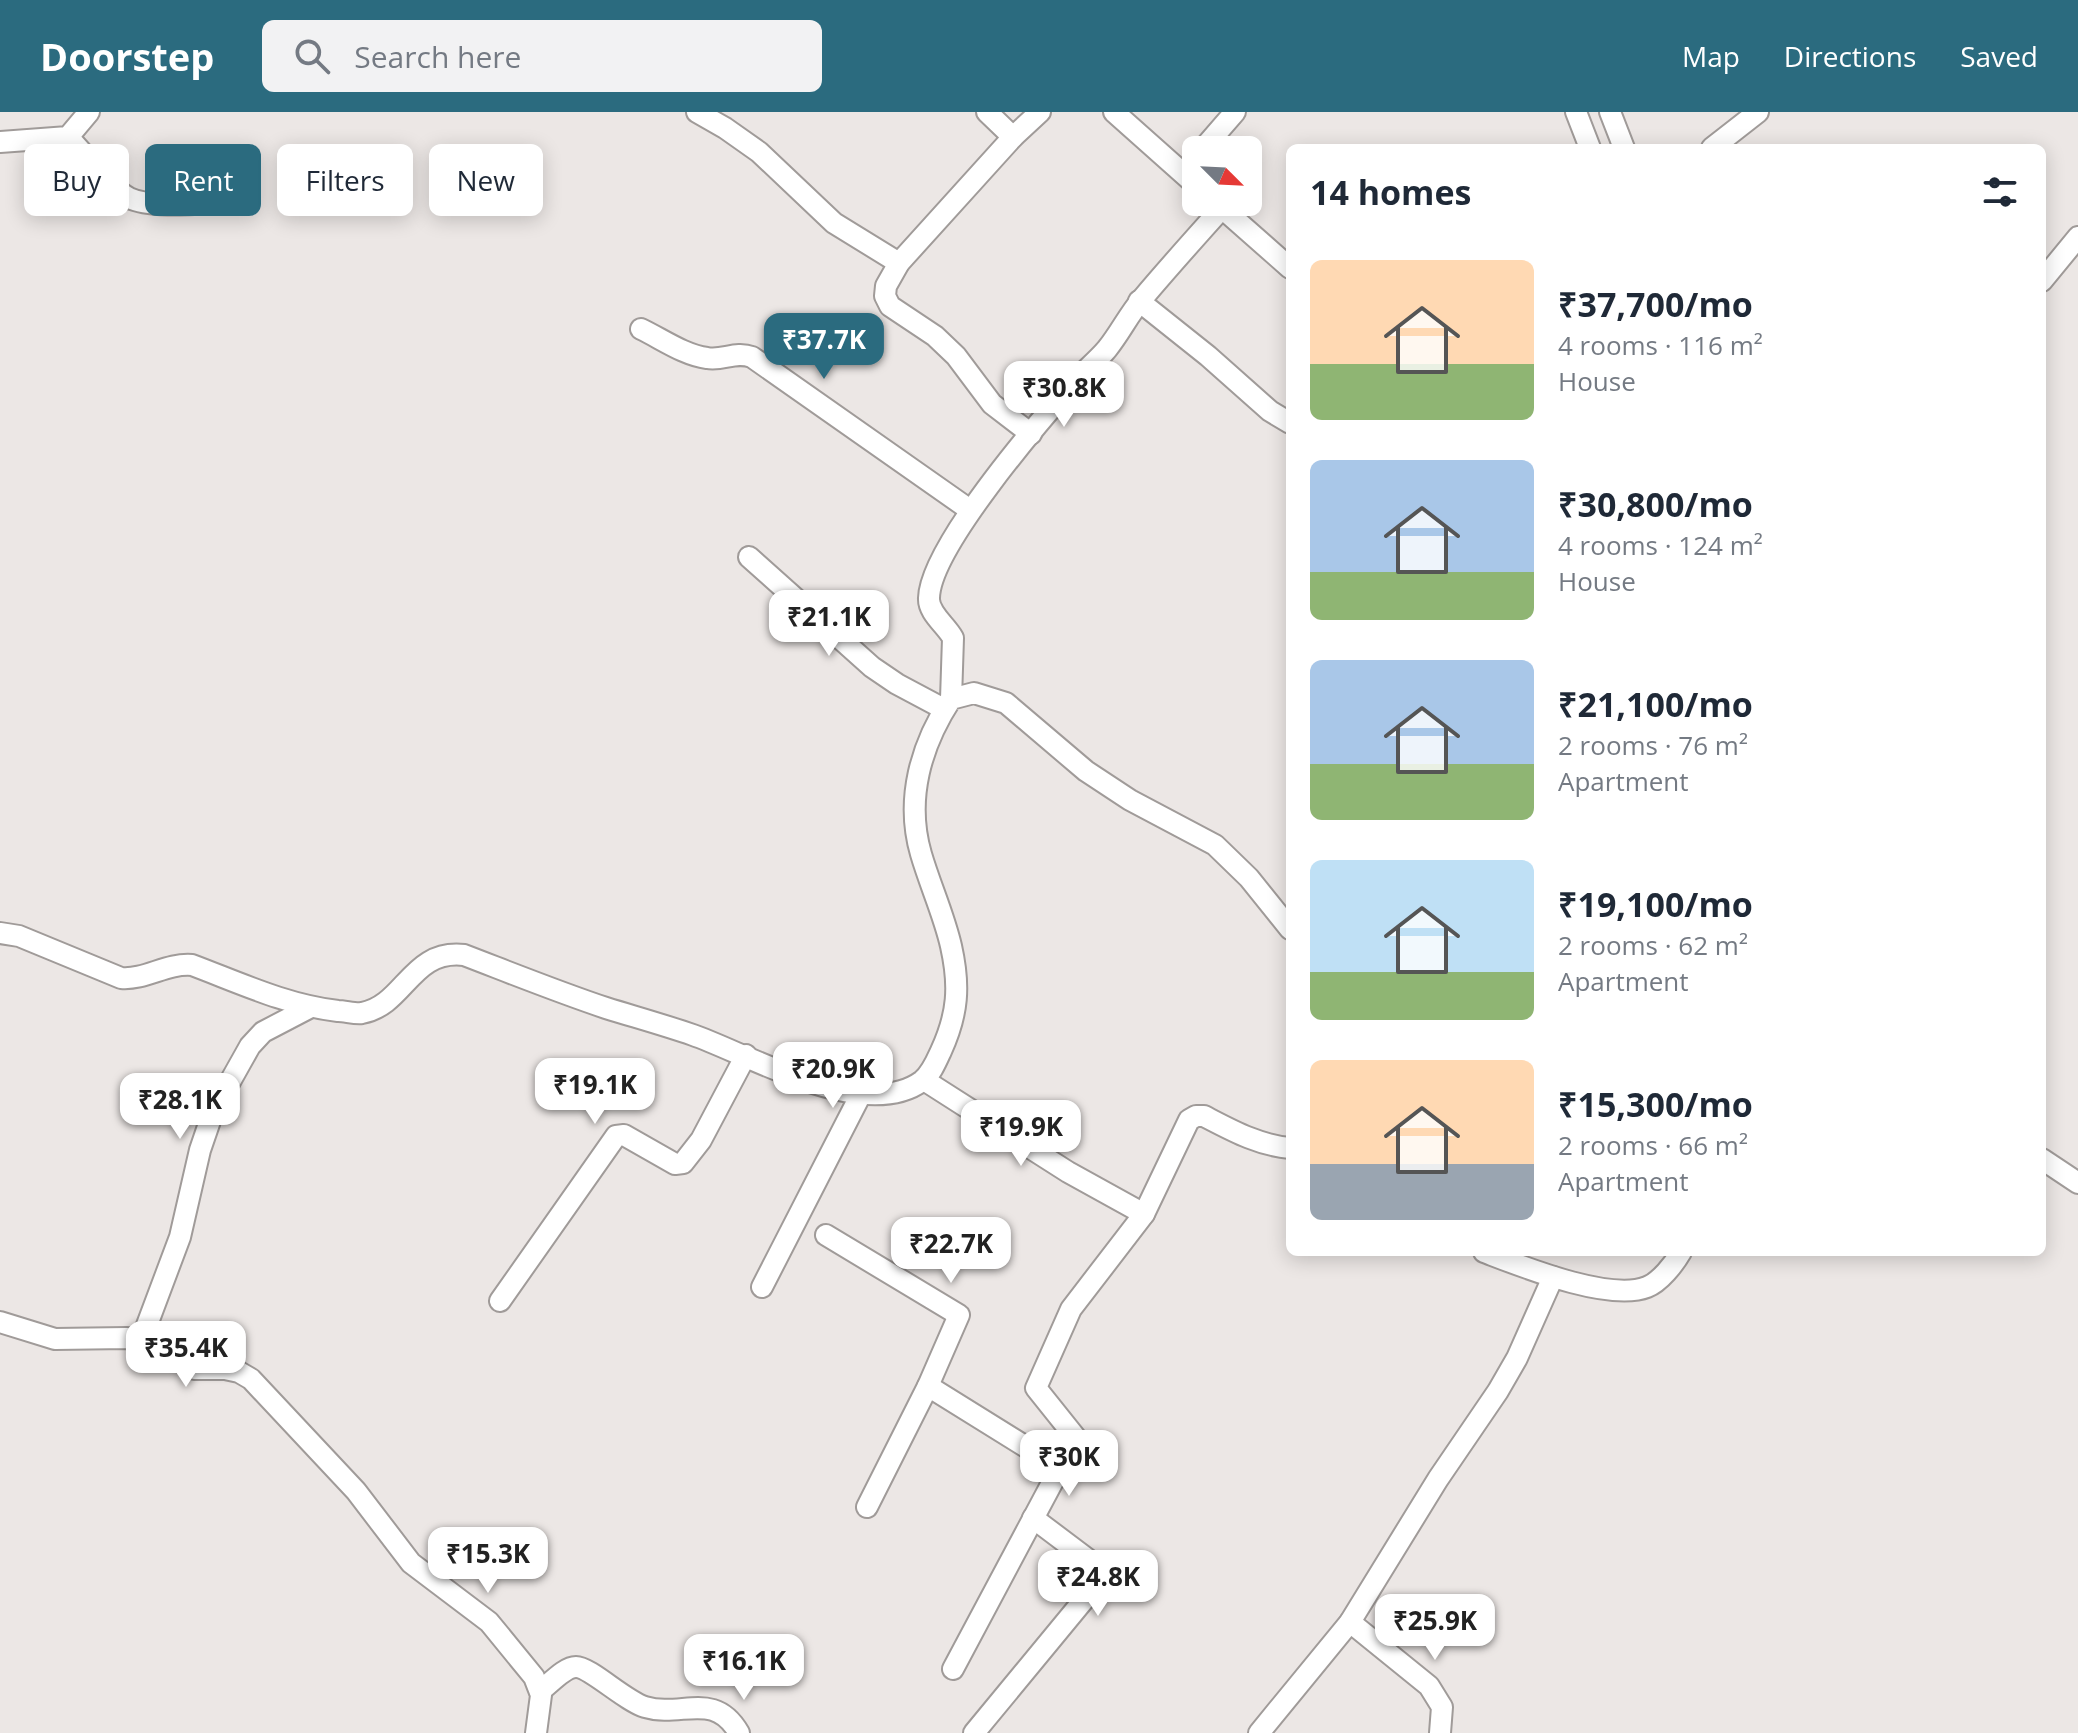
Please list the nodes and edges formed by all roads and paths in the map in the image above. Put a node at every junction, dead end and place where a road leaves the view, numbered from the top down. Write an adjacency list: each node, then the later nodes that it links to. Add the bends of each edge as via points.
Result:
1 (89, 112): 11 (street)
2 (697, 112): 22 (street, via 759,152 834,223)
3 (987, 112): 12 (street)
4 (1040, 112): 12 (street)
5 (1114, 112): 17 (street)
6 (1235, 112): 10 (street)
7 (1576, 112): 14 (street)
8 (1610, 112): 15 (street)
9 (1758, 112): 16 (street)
10 (1214, 136)
11 (68, 137): 13 (street); 18 (street, via 122,193)
12 (1013, 137): 22 (street)
13 (0, 142)
14 (1588, 144)
15 (1622, 144)
16 (1717, 144)
17 (1182, 164)
18 (145, 203)
19 (1210, 216): 25 (street)
20 (1231, 216): 23 (street)
21 (2078, 237): 24 (street)
22 (899, 263): 28 (street, via 886,286 890,306 935,336 992,404)
23 (1286, 264)
24 (2046, 276)
25 (1139, 301): 27 (street); 28 (street, via 1108,348)
26 (641, 329): 29 (street, via 702,358 752,357)
27 (1286, 421)
28 (1031, 434): 29 (street)
29 (970, 510): 31 (street, via 937,569 928,600 953,638)
30 (749, 557): 31 (street, via 872,667 897,684)
31 (948, 704): 32 (street, via 974,693 1006,703 1086,771 1215,845); 36 (street, via 923,752 915,782 915,813 959,996 950,1032)
32 (1286, 924)
33 (0, 933): 34 (street, via 121,978 192,965)
34 (309, 1008): 35 (street, via 361,1013 382,1005 432,959 447,953); 49 (street, via 263,1032 250,1046 213,1112 180,1237)
35 (746, 1055): 37 (street, via 812,1083); 47 (street, via 683,1163 616,1136)
36 (924, 1080): 37 (street, via 888,1094); 41 (street)
37 (861, 1094): 46 (street)
38 (1286, 1148): 41 (street, via 1269,1146 1196,1116 1189,1120)
39 (2046, 1162): 40 (street)
40 (2078, 1183)
41 (1144, 1214): 51 (street, via 1071,1309 1036,1388 1076,1438)
42 (826, 1235): 50 (street, via 959,1315)
43 (1495, 1256): 45 (street)
44 (1679, 1256): 45 (street, via 1649,1287 1625,1292)
45 (1553, 1277): 54 (street, via 1498,1391)
46 (762, 1287)
47 (500, 1301)
48 (0, 1322): 49 (street, via 55,1339)
49 (141, 1341): 56 (street, via 194,1369 225,1369 251,1379 356,1491 411,1563 489,1622)
50 (928, 1386): 51 (street); 52 (street)
51 (1060, 1468): 53 (street)
52 (867, 1507)
53 (1033, 1518): 55 (street); 59 (street, via 1106,1573)
54 (1350, 1622): 60 (street); 61 (street, via 1429,1686 1442,1707)
55 (953, 1669)
56 (540, 1691): 57 (street); 58 (street, via 569,1668 580,1668 648,1708 711,1709 732,1720)
57 (536, 1733)
58 (739, 1733)
59 (974, 1733)
60 (1259, 1733)
61 (1440, 1733)

